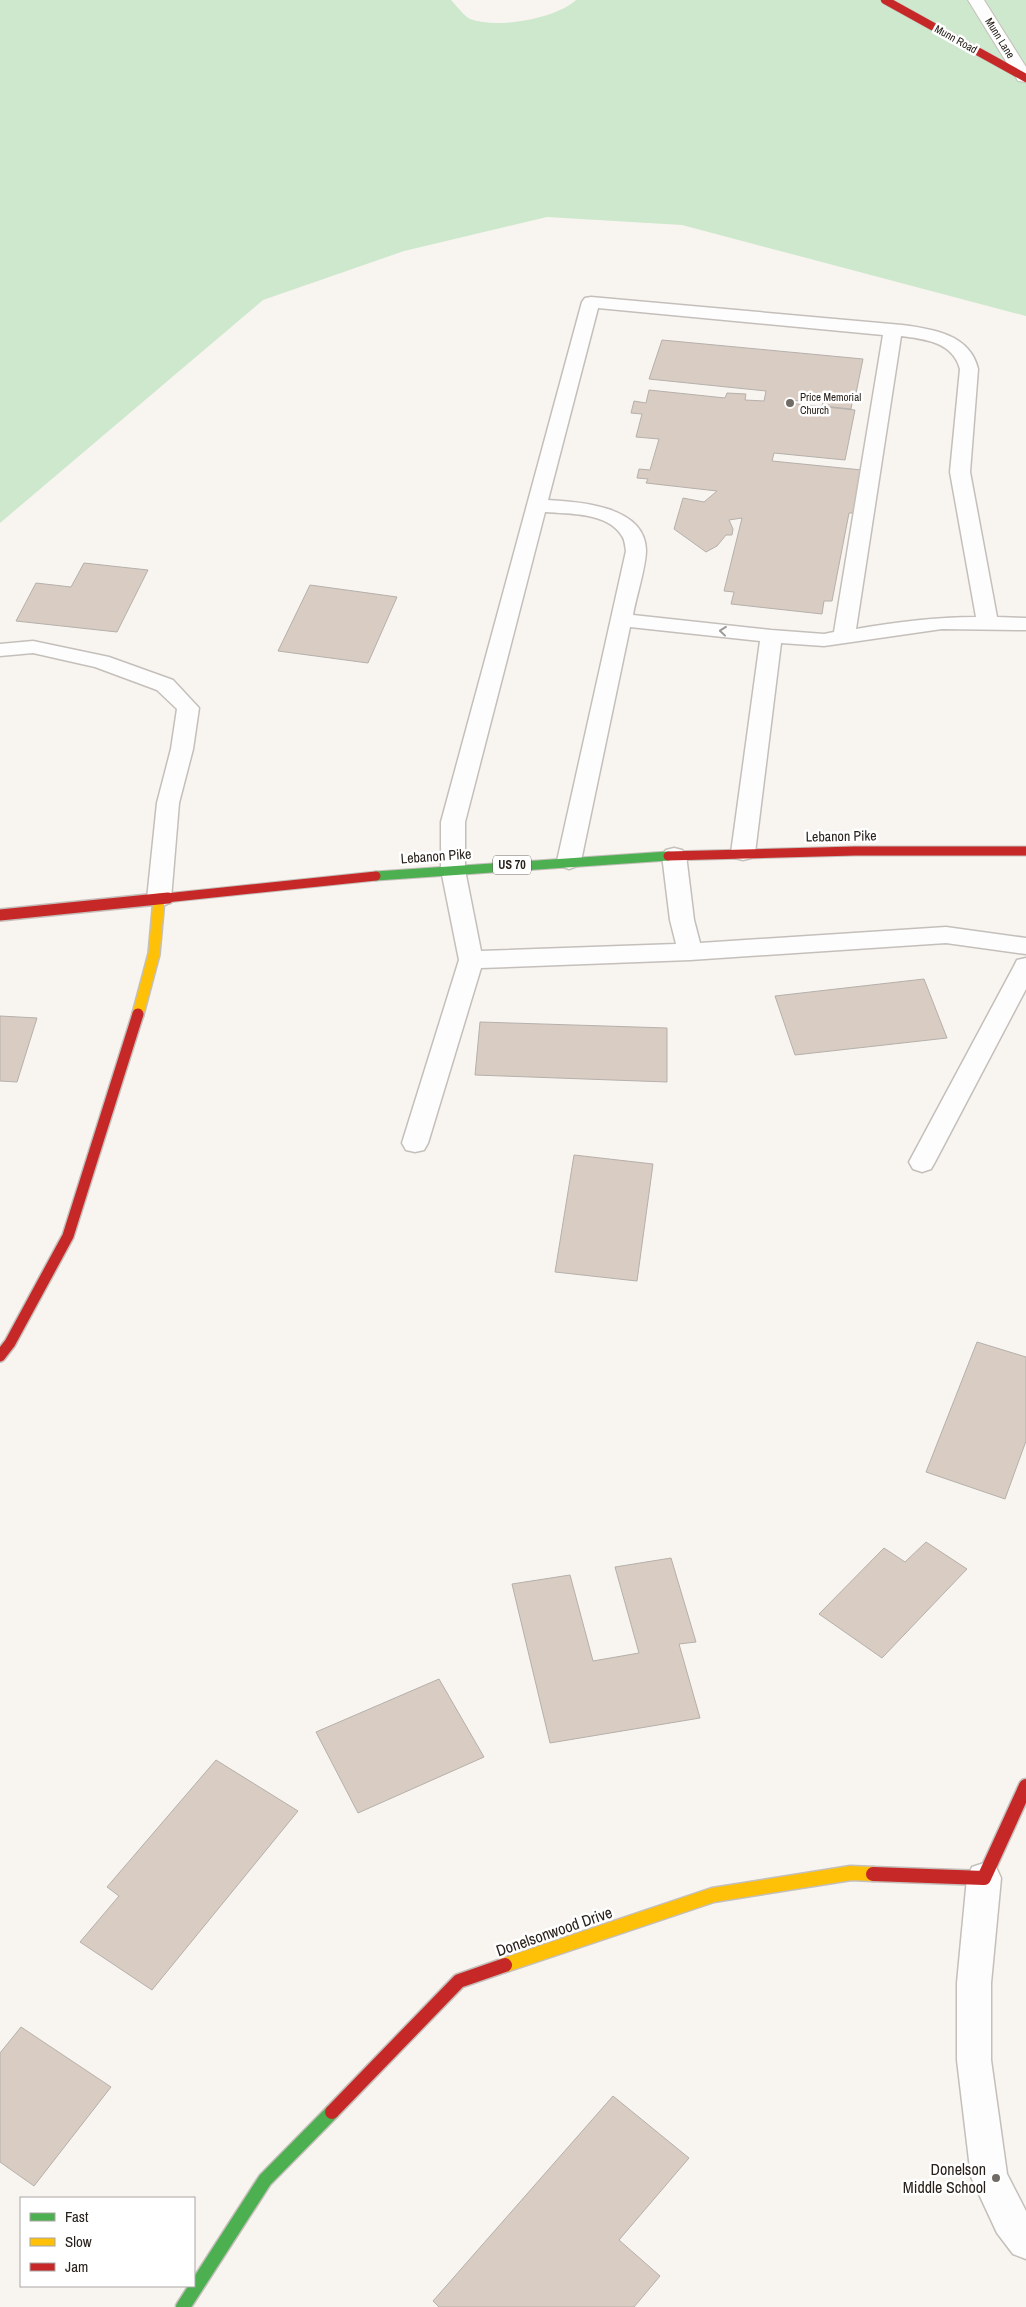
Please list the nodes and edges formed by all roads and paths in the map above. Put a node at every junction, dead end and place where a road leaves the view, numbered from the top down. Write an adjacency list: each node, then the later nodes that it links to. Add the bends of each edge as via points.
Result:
1 (885, 0): 3 (street, Munn Road)
2 (976, 0): 3 (street, Munn Lane)
3 (1025, 78)
4 (893, 330): 5 (lane, via 591,302); 7 (lane, via 944,341 966,357 969,369 960,472); 10 (lane)
5 (537, 506): 6 (lane, via 589,510 624,524 632,534 636,551); 16 (lane, via 453,822)
6 (622, 620): 9 (lane, one-way to 6); 15 (lane)
7 (988, 623): 8 (lane); 10 (lane, via 910,626)
8 (1026, 624)
9 (772, 636): 10 (lane, via 824,640); 13 (lane)
10 (844, 637)
11 (0, 650): 17 (lane, via 33,647 100,662 165,686 188,708 168,804)
12 (1026, 851): 13 (street, Lebanon Pike / US 70)
13 (743, 853): 14 (street, Lebanon Pike / US 70)
14 (674, 855): 15 (street, Lebanon Pike / US 70); 20 (lane, via 682,920)
15 (569, 861): 16 (street, Lebanon Pike / US 70)
16 (453, 870): 17 (street, Lebanon Pike / US 70); 21 (lane)
17 (159, 899): 18 (street, Lebanon Pike / US 70); 25 (street, via 154,954 131,1040 68,1236)
18 (0, 915)
19 (1026, 946): 20 (lane, via 946,935)
20 (690, 952): 21 (lane)
21 (471, 960): 23 (lane)
22 (1026, 966): 24 (lane)
23 (415, 1143)
24 (922, 1162)
25 (0, 1356)
26 (1026, 1786): 27 (street)
27 (984, 1878): 28 (lane, via 974,1983 974,2060 989,2177 1010,2220); 29 (street, Donelsonwood Drive, via 851,1873 713,1894 459,1981 265,2180)
28 (1026, 2242)
29 (183, 2307)

